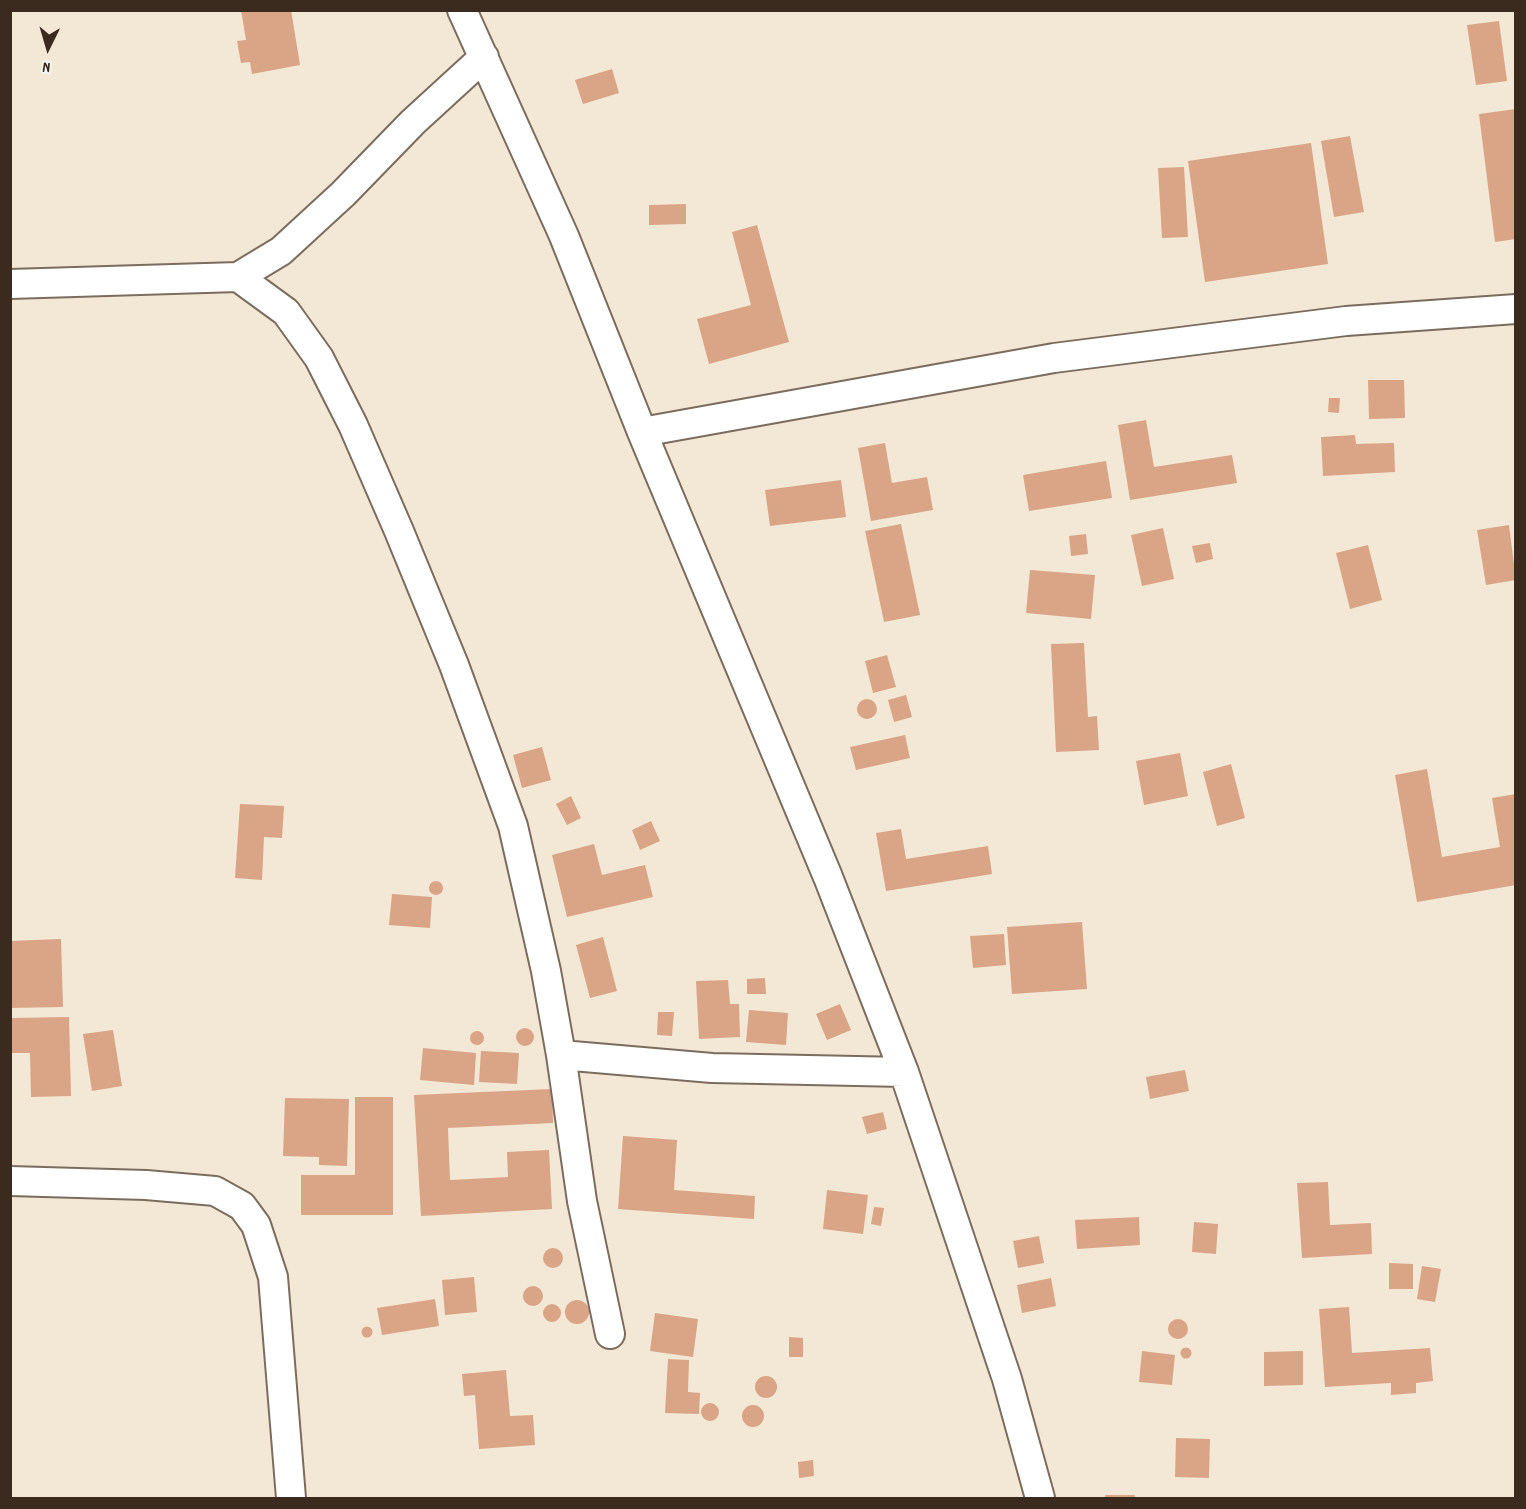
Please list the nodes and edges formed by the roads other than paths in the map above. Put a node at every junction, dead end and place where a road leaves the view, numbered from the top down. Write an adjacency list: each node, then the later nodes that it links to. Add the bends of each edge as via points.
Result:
1 (462, 10): 2 (street)
2 (484, 57): 3 (street, via 281,251); 6 (street, via 564,236)
3 (237, 277): 4 (street); 7 (street, via 286,312 319,358 399,531 454,665 513,826)
4 (10, 284)
5 (1515, 309): 6 (street, via 1346,321 1054,358)
6 (642, 432): 8 (street, via 828,877)
7 (561, 1055): 8 (street, via 712,1068); 10 (street, via 582,1201)
8 (904, 1072): 12 (street, via 1003,1368)
9 (10, 1181): 11 (street, via 214,1191 242,1206 256,1226 273,1277)
10 (610, 1334)
11 (291, 1498)
12 (1040, 1498)

